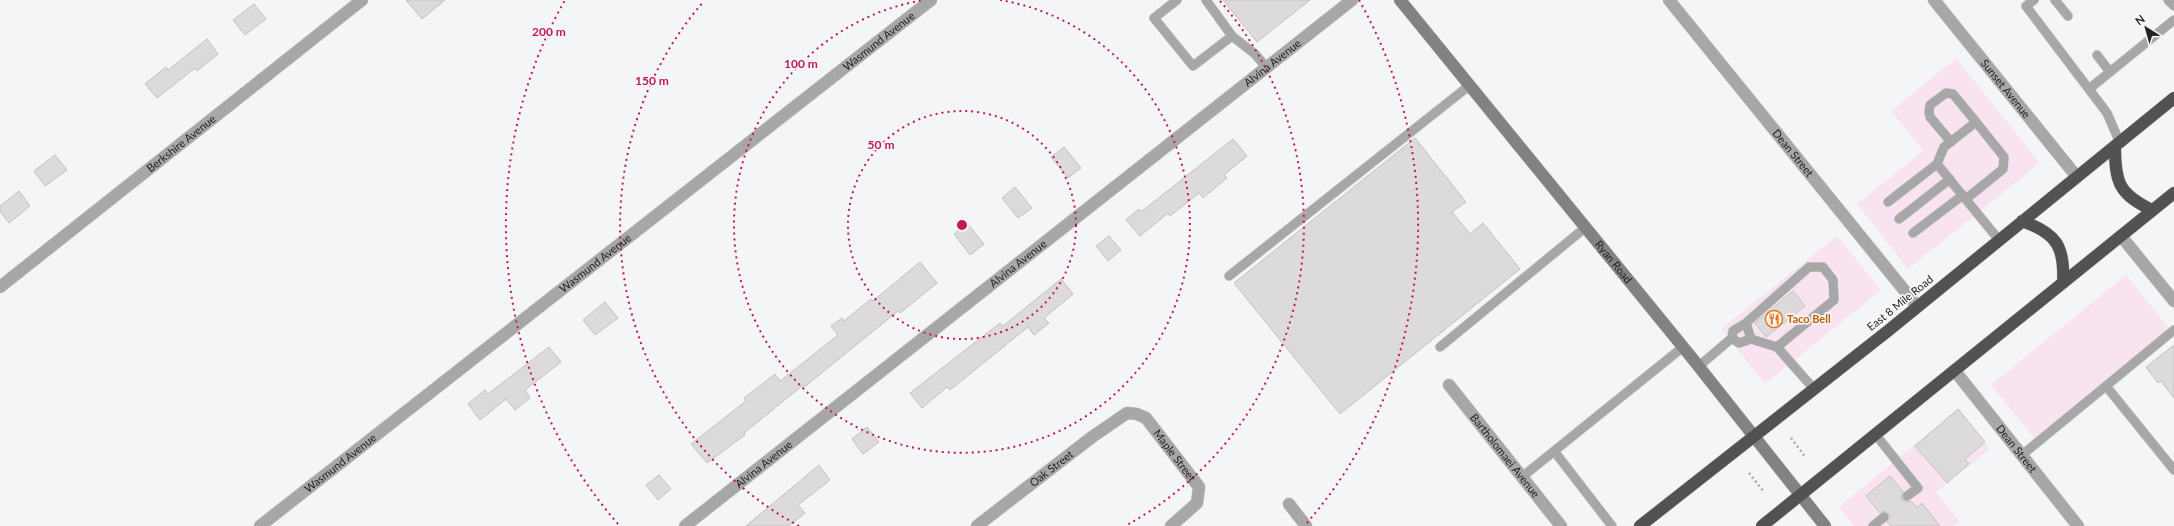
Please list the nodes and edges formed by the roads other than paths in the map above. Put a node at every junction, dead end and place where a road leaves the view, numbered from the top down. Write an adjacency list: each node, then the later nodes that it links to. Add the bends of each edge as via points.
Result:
1 (362, 0): 40 (street, Berkshire Avenue)
2 (931, 0): 66 (street, Wasmund Avenue)
3 (1177, 0): 15 (lane, via 1154,18 1193,66)
4 (1206, 0): 15 (lane)
5 (1352, 0): 17 (street, Alvina Avenue)
6 (1400, 0): 19 (main road, Ryan Road)
7 (1669, 0): 42 (street, Dean Street)
8 (1934, 0): 26 (street, Sunset Avenue)
9 (2034, 0): 20 (lane, via 2026,6)
10 (2054, 0): 13 (lane)
11 (2168, 0): 12 (lane)
12 (2174, 6)
13 (2068, 16)
14 (2174, 20): 18 (lane)
15 (1232, 36): 17 (lane, via 1255,54)
16 (2097, 55): 18 (lane)
17 (1266, 67): 67 (street, Alvina Avenue)
18 (2110, 72): 20 (lane)
19 (1470, 85): 34 (main road, Ryan Road); 38 (lane)
20 (2089, 89): 24 (lane, via 2107,113)
21 (2174, 98): 24 (highway, East 8 Mile Road)
22 (1976, 122): 23 (lane); 23 (lane, via 1953,94 1946,93 1930,105 1930,117); 29 (lane, via 2004,157 2005,163 2003,169)
23 (1951, 142): 25 (lane, via 1944,147)
24 (2118, 144): 26 (highway, East 8 Mile Road); 31 (highway, via 2115,167 2120,187 2131,199)
25 (1938, 164): 27 (lane); 30 (lane)
26 (2078, 177): 33 (highway, East 8 Mile Road)
27 (1950, 179): 29 (lane); 32 (lane)
28 (2174, 193): 31 (highway)
29 (1964, 197): 35 (lane); 37 (lane)
30 (1888, 202)
31 (2152, 210): 36 (highway)
32 (1898, 219)
33 (2022, 221): 37 (highway, East 8 Mile Road); 39 (highway, via 2046,231 2059,245 2064,265)
34 (1586, 227): 47 (lane); 48 (main road, Ryan Road)
35 (1913, 233)
36 (2121, 236): 39 (highway); 41 (street)
37 (1999, 240): 42 (highway, East 8 Mile Road)
38 (1229, 276)
39 (2063, 283): 51 (highway)
40 (0, 287)
41 (2174, 301)
42 (1917, 306): 54 (highway, East 8 Mile Road)
43 (1746, 324): 45 (lane, via 1733,331); 46 (lane); 49 (lane, via 1809,267 1823,267 1833,280 1834,300)
44 (2174, 330): 53 (lane)
45 (1732, 338): 46 (lane, via 1739,343); 50 (lane)
46 (1751, 339): 49 (lane)
47 (1440, 347)
48 (1683, 347): 50 (main road, Ryan Road); 58 (lane)
49 (1777, 347): 54 (lane)
50 (1699, 366): 57 (main road, Ryan Road)
51 (1955, 371): 56 (highway); 59 (street, Dean Street)
52 (1449, 385): 61 (street, Bartholomaei Avenue)
53 (2106, 386): 59 (lane); 60 (lane)
54 (1814, 389): 57 (highway, East 8 Mile Road)
55 (1127, 413): 68 (street, Oak Street); 69 (street, Maple Street, via 1146,418 1199,487 1197,503)
56 (1876, 435): 62 (highway); 63 (lane, via 1918,488)
57 (1754, 437): 62 (main road, Ryan Road); 73 (highway, East 8 Mile Road)
58 (1554, 451): 61 (lane); 72 (lane)
59 (2022, 455): 77 (street, Dean Street)
60 (2174, 470)
61 (1522, 477): 71 (street, Bartholomaei Avenue)
62 (1801, 496): 74 (highway); 75 (main road, Ryan Road)
63 (1907, 496)
64 (1289, 504): 70 (street)
65 (1884, 517): 76 (lane)
66 (260, 526)
67 (685, 526)
68 (977, 526)
69 (1171, 526)
70 (1306, 526)
71 (1561, 526)
72 (1612, 526)
73 (1640, 526)
74 (1762, 526)
75 (1825, 526)
76 (1873, 526)
77 (2078, 526)

